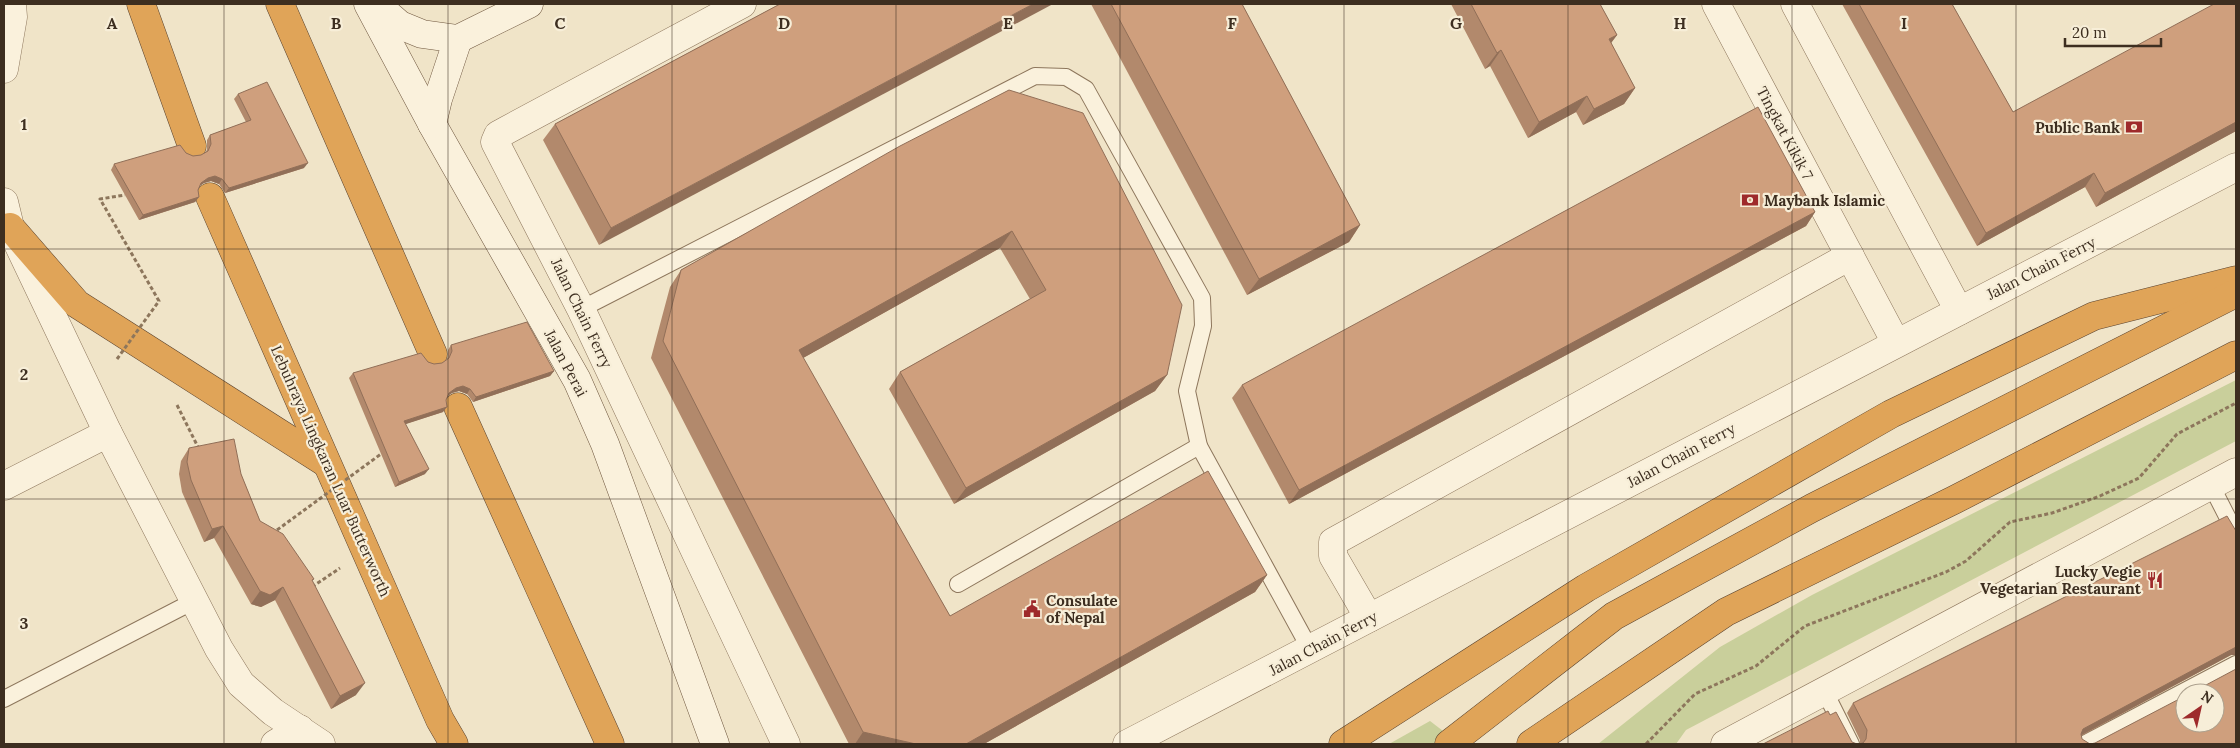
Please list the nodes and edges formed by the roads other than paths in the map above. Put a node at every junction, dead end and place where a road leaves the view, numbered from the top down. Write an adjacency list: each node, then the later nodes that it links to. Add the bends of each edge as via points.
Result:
1 (12, 4): 11 (street, via 13,17)
2 (141, 4): 13 (highway)
3 (280, 4): 23 (highway)
4 (368, 4): 12 (street, Jalan Perai)
5 (376, 4): 10 (street, via 400,25 422,34)
6 (526, 4): 10 (street)
7 (742, 4): 20 (street, Jalan Chain Ferry, via 498,135 495,142)
8 (1716, 4): 17 (street, Tingkat Kikik 7)
9 (1795, 4): 21 (street)
10 (458, 39): 12 (street)
11 (4, 69)
12 (432, 124): 44 (street, Jalan Perai, via 577,380 605,444)
13 (192, 146)
14 (2236, 167): 21 (street, Jalan Chain Ferry)
15 (210, 197): 28 (highway, Lebuhraya Lingkaran Luar Butterworth)
16 (7, 214): 26 (street); 28 (highway, via 77,304)
17 (1850, 256): 22 (street, Tingkat Kikik 7); 35 (street, via 1333,542 1333,556)
18 (2236, 280): 47 (highway, via 2094,316 1891,414 1586,588)
19 (2236, 293): 48 (highway, via 1812,508 1614,616)
20 (581, 309): 27 (lane, via 1035,76 1066,77 1086,89 1202,298 1203,326 1187,391); 45 (street, Jalan Chain Ferry)
21 (1959, 311): 22 (street, Jalan Chain Ferry)
22 (1896, 343): 35 (street, Jalan Chain Ferry)
23 (433, 354)
24 (2236, 355): 49 (highway, via 1954,500 1726,612)
25 (458, 407): 43 (highway)
26 (108, 432): 31 (street); 34 (street)
27 (1199, 446): 33 (lane); 36 (lane)
28 (326, 463): 42 (highway, Lebuhraya Lingkaran Luar Butterworth, via 440,720)
29 (2236, 472): 30 (street)
30 (2211, 485): 32 (lane); 38 (street)
31 (4, 486)
32 (2236, 534)
33 (958, 584)
34 (194, 601): 39 (lane); 40 (street, via 241,684 273,712)
35 (1369, 618): 36 (street, Jalan Chain Ferry)
36 (1310, 649): 46 (street, Jalan Chain Ferry)
37 (2236, 664): 52 (lane)
38 (1825, 692): 50 (street); 51 (lane)
39 (4, 699)
40 (310, 737): 41 (street)
41 (274, 744)
42 (454, 744)
43 (610, 744)
44 (715, 744)
45 (786, 744)
46 (1127, 744)
47 (1343, 744)
48 (1449, 744)
49 (1531, 744)
50 (1725, 744)
51 (1851, 744)
52 (2084, 744)

